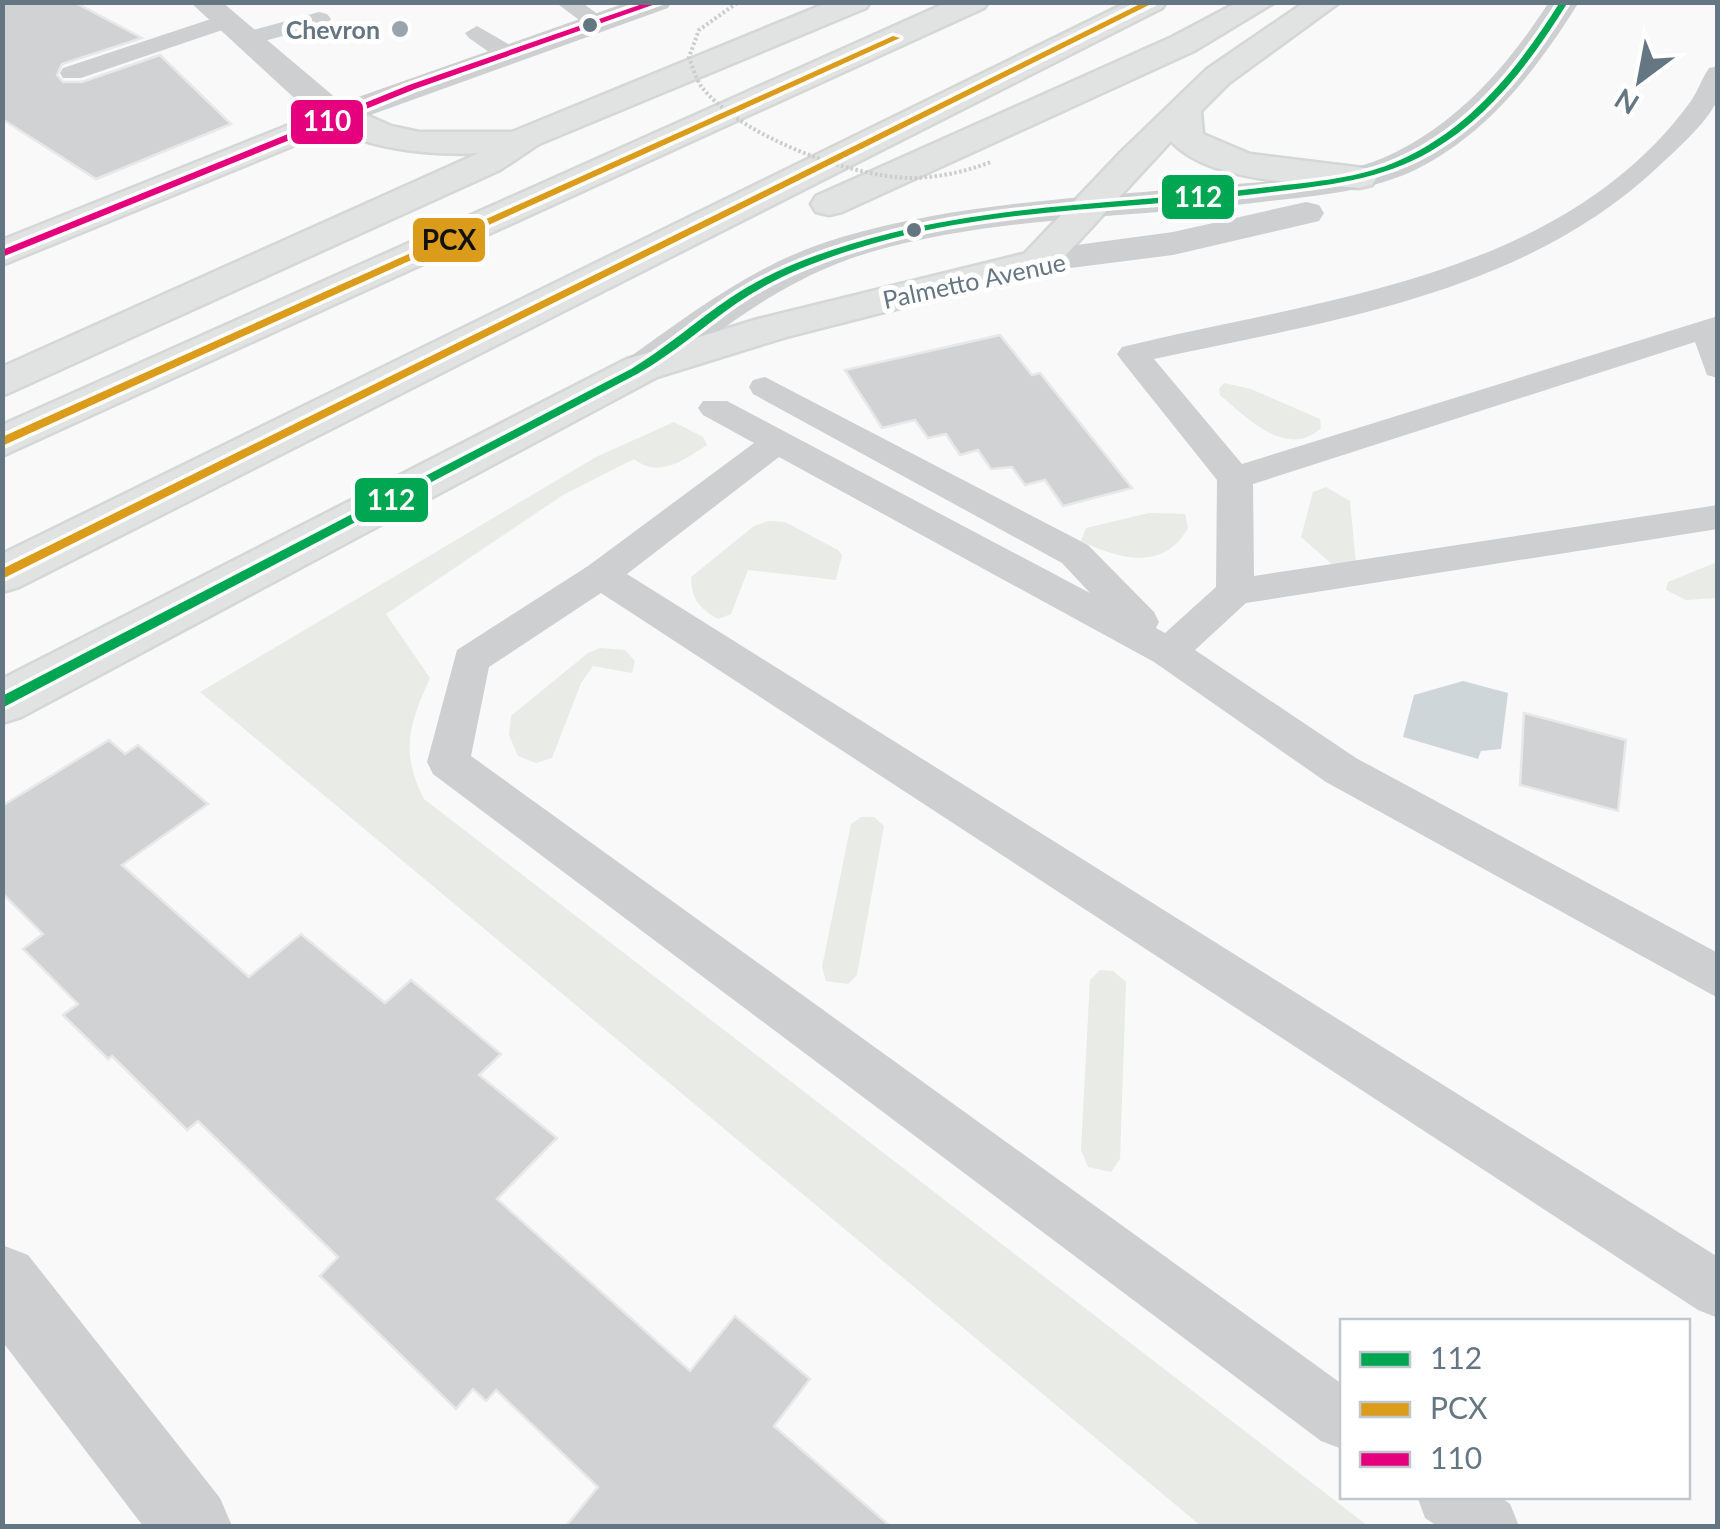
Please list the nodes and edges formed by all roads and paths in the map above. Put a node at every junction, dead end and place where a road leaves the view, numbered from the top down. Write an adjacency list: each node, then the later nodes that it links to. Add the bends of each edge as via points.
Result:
1 (566, 2): 12 (lane)
2 (658, 2): 12 (street)
3 (856, 2): 19 (main road)
4 (974, 2): 34 (main road)
5 (1152, 2): 30 (main road)
6 (1261, 2): 23 (main road, via 1183,44)
7 (1326, 2): 17 (main road, via 1218,76)
8 (1564, 2): 21 (street, Palmetto Avenue, via 1534,52 1492,100 1404,162)
9 (737, 3): 20 (path, bridge, via 696,28 688,60 712,98 760,133 875,174 938,177)
10 (319, 19): 11 (lane)
11 (225, 21): 16 (lane); 18 (street)
12 (598, 24): 14 (street)
13 (477, 33): 14 (lane)
14 (508, 54): 18 (street)
15 (1718, 73): 36 (lane, via 1709,98 1644,170 1538,242 1390,296 1133,354)
16 (72, 74)
17 (1184, 110): 21 (main road, via 1186,138 1204,152); 22 (main road)
18 (339, 115): 19 (main road, via 384,136 434,147); 25 (main road)
19 (527, 136): 31 (main road, via 488,163)
20 (991, 162)
21 (1359, 177): 22 (street, Palmetto Avenue); 26 (street, Palmetto Avenue, via 1314,210 1232,234)
22 (1090, 209): 26 (main road); 28 (street, Palmetto Avenue, via 994,216 892,235 821,258 750,290)
23 (804, 215)
24 (770, 231): 30 (main road, via 528,342)
25 (2, 254)
26 (1038, 261): 28 (main road, Palmetto Avenue)
27 (1718, 326): 29 (lane, via 1711,342); 36 (lane)
28 (642, 368): 42 (main road, Palmetto Avenue)
29 (1718, 368)
30 (402, 378): 38 (main road)
31 (2, 382)
32 (765, 388): 41 (lane, via 1075,554)
33 (715, 408): 35 (lane)
34 (2, 442)
35 (777, 442): 39 (lane); 41 (lane)
36 (1235, 478): 40 (lane)
37 (1718, 517): 40 (lane)
38 (2, 575)
39 (601, 575): 45 (lane); 46 (lane, via 470,660 448,762)
40 (1235, 592): 41 (lane)
41 (1168, 652): 43 (lane, via 1341,770)
42 (2, 703)
43 (1718, 976)
44 (2, 1281): 48 (street)
45 (1718, 1290)
46 (1340, 1419)
47 (1451, 1499): 49 (lane)
48 (188, 1525)
49 (1488, 1526)

